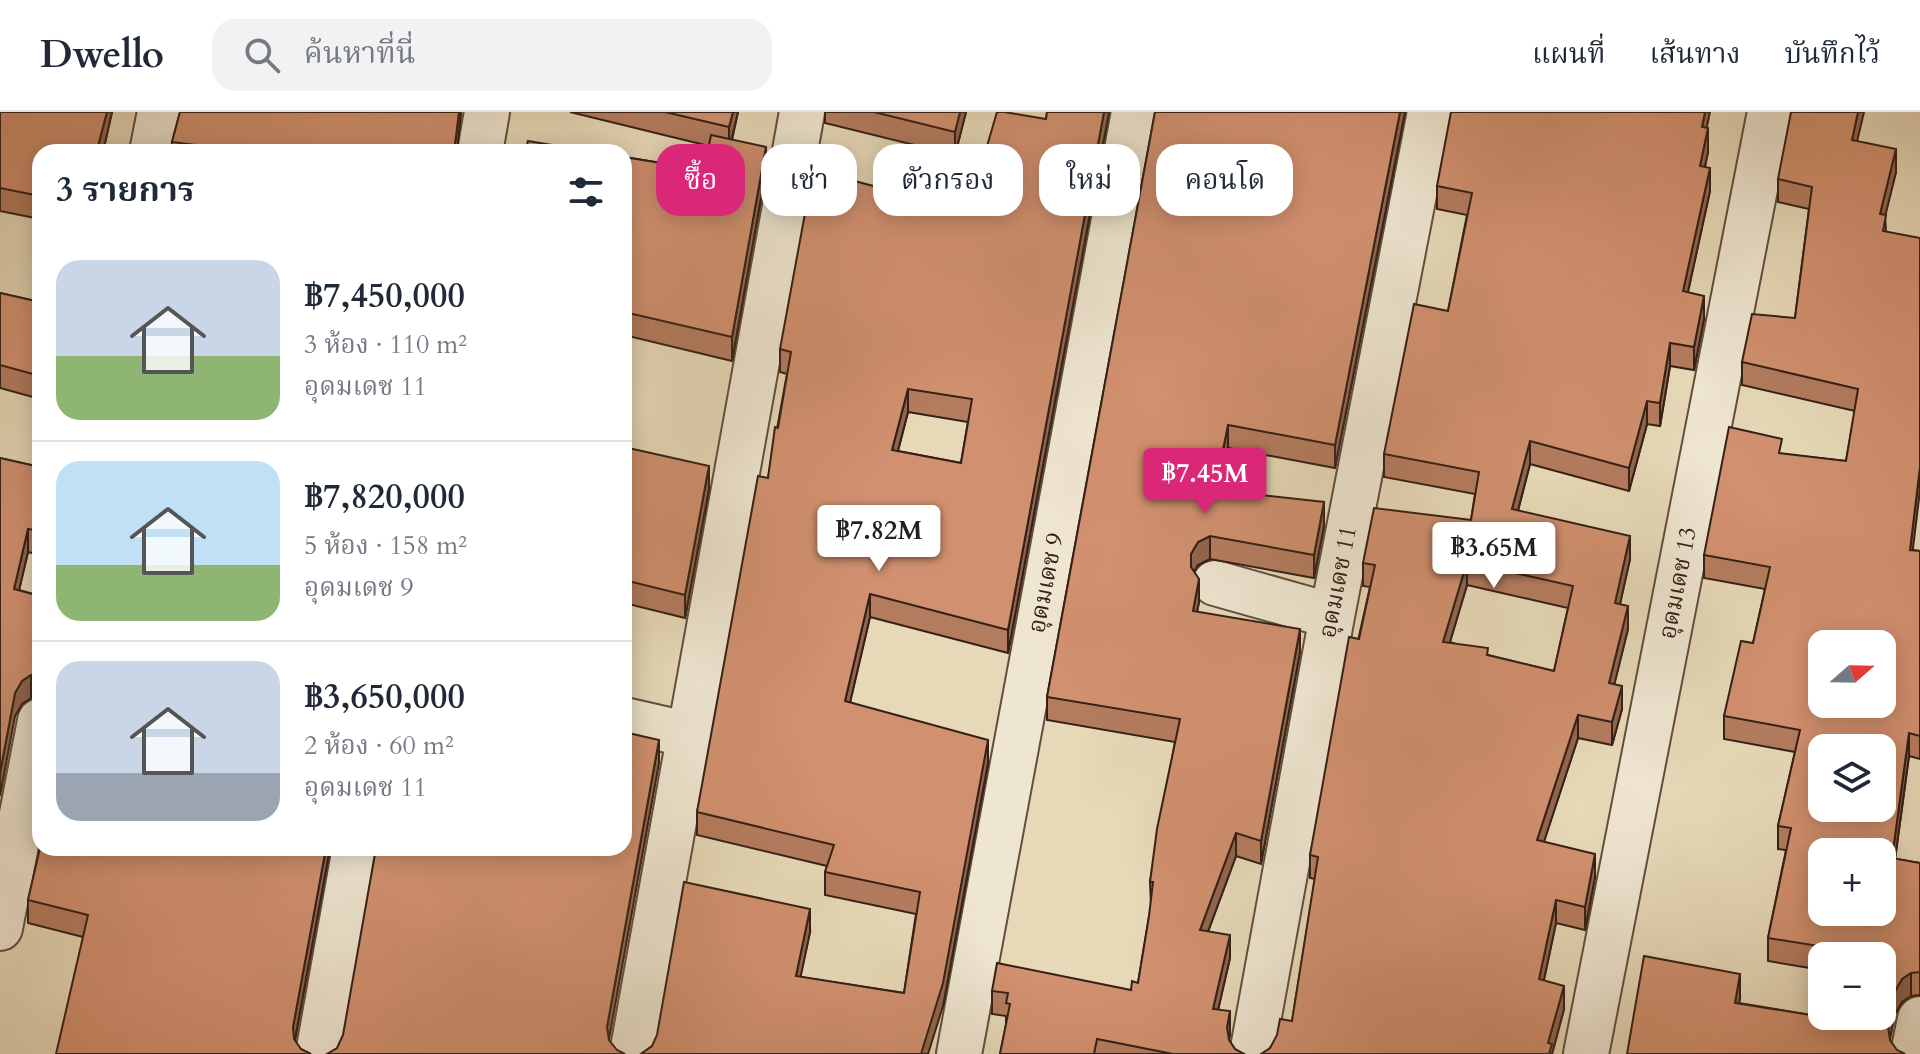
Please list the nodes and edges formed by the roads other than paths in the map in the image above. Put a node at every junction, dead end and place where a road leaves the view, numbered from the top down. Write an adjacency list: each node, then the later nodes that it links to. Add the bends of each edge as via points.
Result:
1 (160, 112): 7 (street)
2 (487, 112): 8 (street)
3 (802, 112): 12 (street)
4 (1134, 112): 19 (street, อุดมเดช 9)
5 (1430, 112): 10 (street, อุดมเดช 11)
6 (1770, 112): 21 (street, อุดมเดช 13)
7 (154, 144)
8 (481, 144)
9 (1215, 583): 10 (street)
10 (1332, 616): 20 (street, อุดมเดช 11)
11 (632, 722): 12 (street)
12 (690, 735): 18 (street)
13 (32, 760): 15 (street)
14 (354, 856): 17 (street)
15 (1, 912)
16 (1920, 1019): 22 (street)
17 (318, 1054)
18 (632, 1054)
19 (959, 1054)
20 (1252, 1054)
21 (1586, 1054)
22 (1913, 1054)

